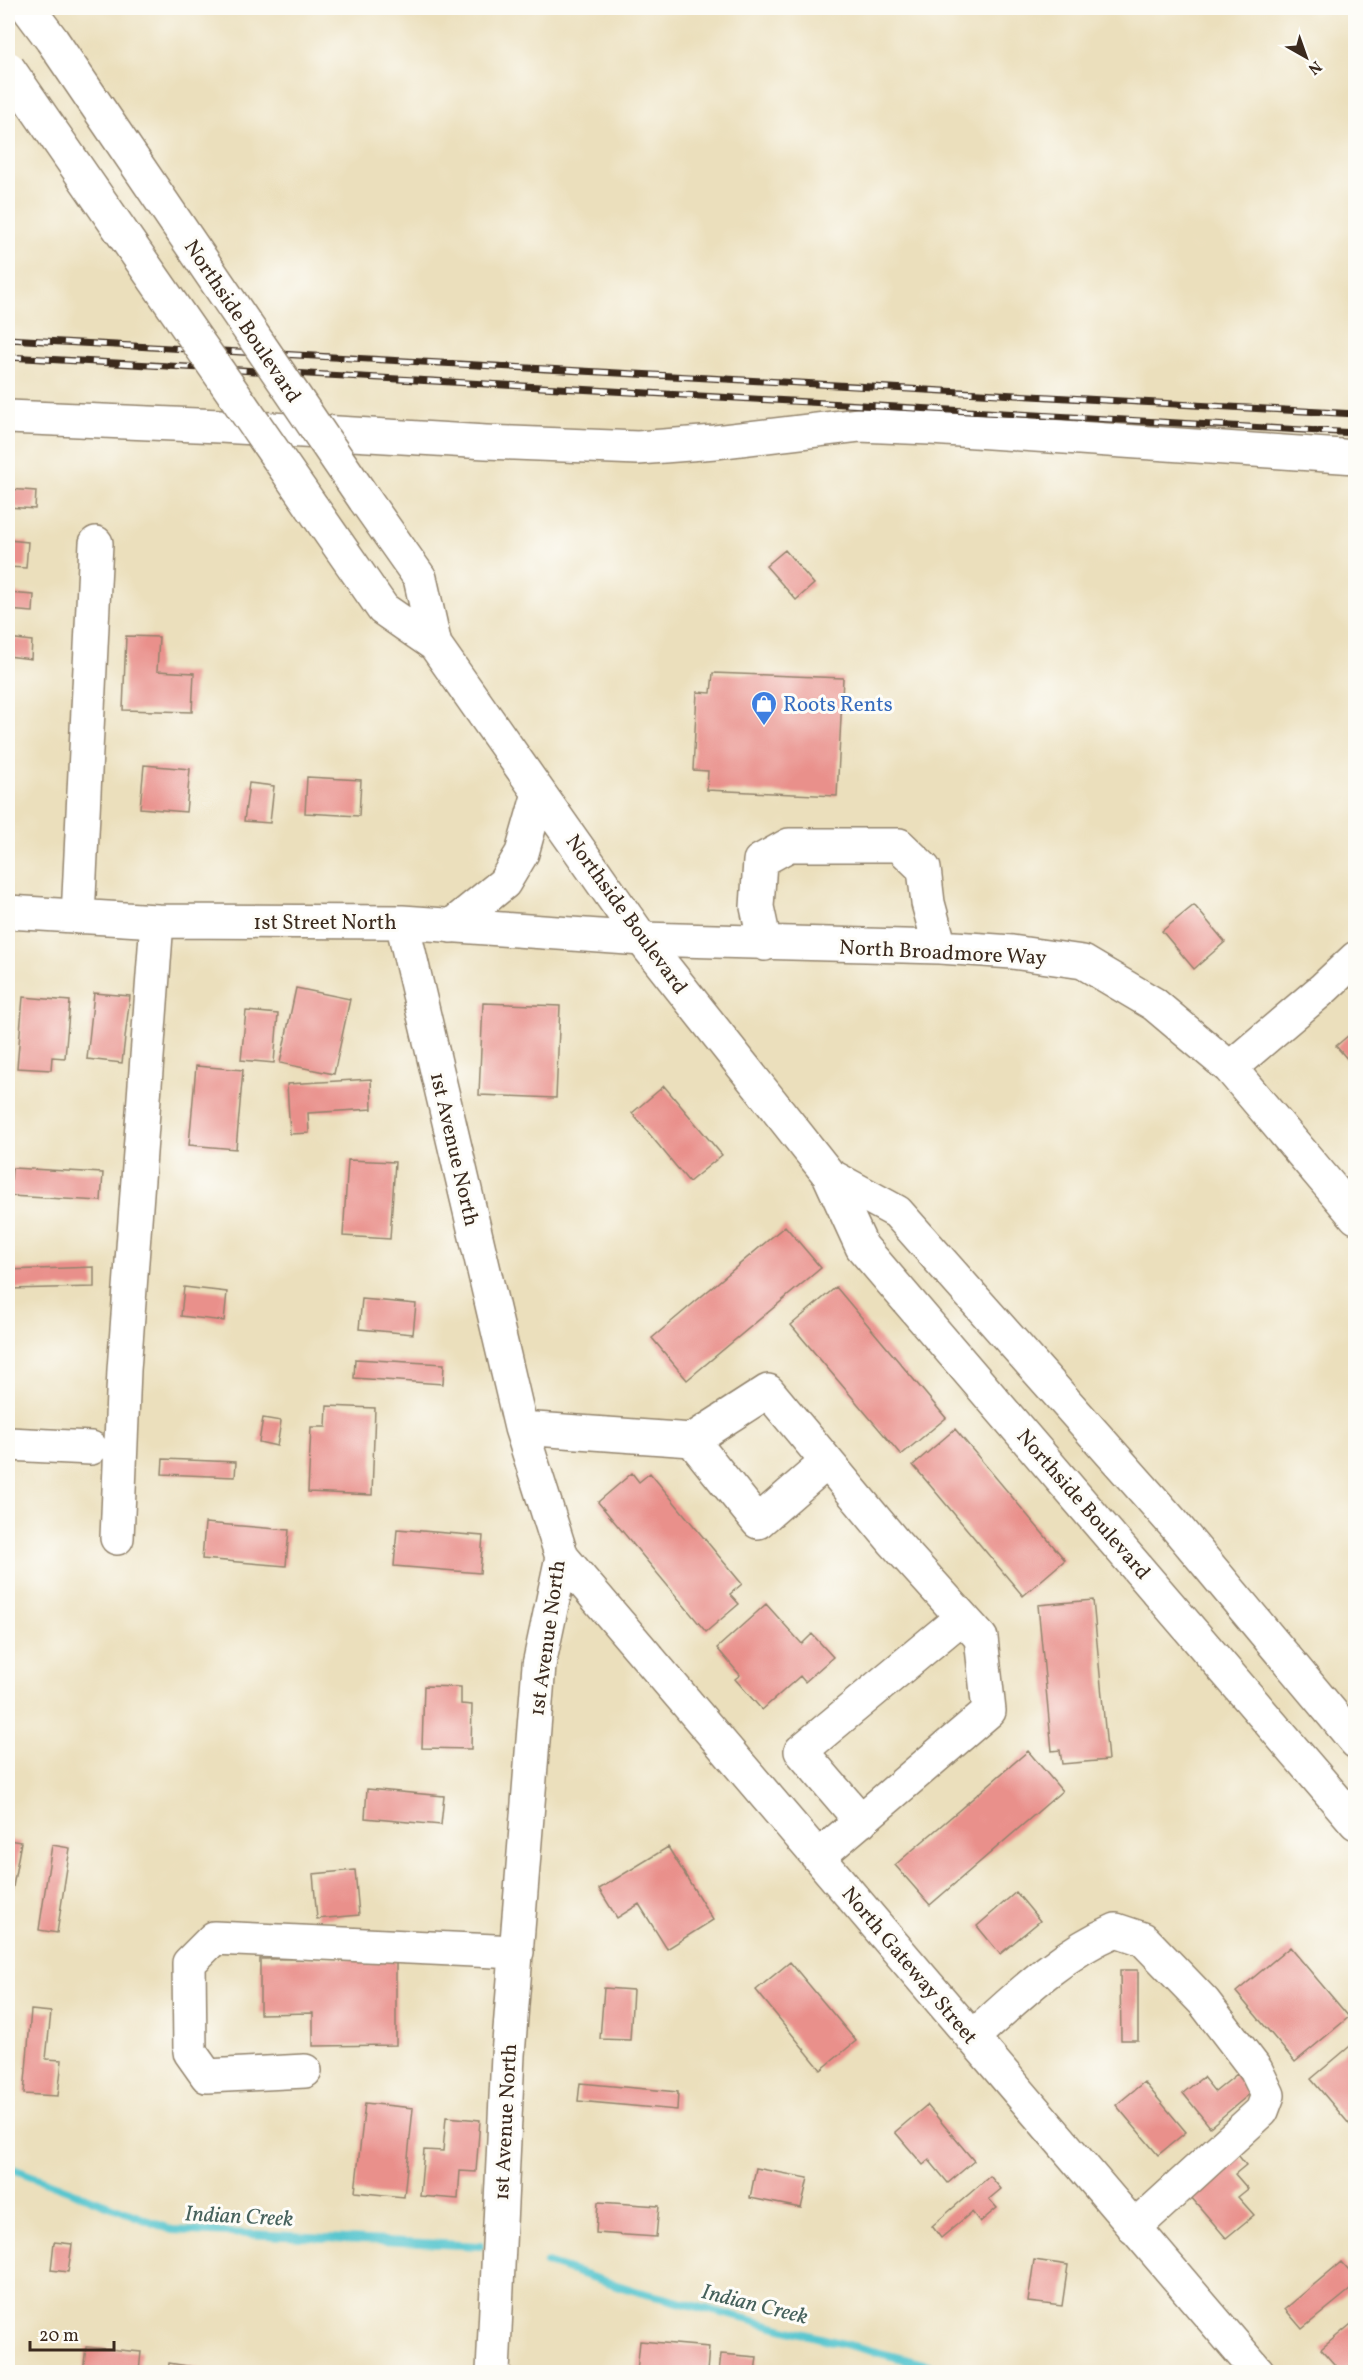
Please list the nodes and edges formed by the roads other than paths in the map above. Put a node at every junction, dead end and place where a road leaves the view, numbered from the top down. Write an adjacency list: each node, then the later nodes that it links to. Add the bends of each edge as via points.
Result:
1 (28, 8): 6 (street, Northside Boulevard, bridge, via 420,578)
2 (8, 68): 6 (street, Northside Boulevard, bridge, via 383,609)
3 (8, 417): 4 (street, via 638,448 869,426)
4 (1356, 457)
5 (96, 543): 9 (street)
6 (435, 645): 7 (street, Northside Boulevard)
7 (539, 793): 12 (street, via 522,853 504,883); 13 (street, Northside Boulevard)
8 (8, 912): 9 (street, 1st Street North)
9 (78, 917): 10 (street, 1st Street North)
10 (157, 921): 11 (street, 1st Street North); 25 (street, via 124,1370)
11 (402, 922): 12 (street, 1st Street North); 20 (street, 1st Avenue North)
12 (451, 926): 13 (street, 1st Street North)
13 (642, 939): 14 (street, North Broadmore Way); 18 (street, Northside Boulevard)
14 (765, 944): 15 (street, North Broadmore Way); 15 (street, via 757,907 760,861 789,845 899,845 924,869)
15 (939, 947): 17 (street, North Broadmore Way, via 1083,962 1154,1004)
16 (1356, 958): 17 (street)
17 (1230, 1068): 19 (street, North Broadmore Way)
18 (829, 1175): 28 (street, Northside Boulevard, via 897,1212 1173,1523); 30 (street, Northside Boulevard, via 862,1247)
19 (1356, 1217)
20 (521, 1428): 21 (street); 26 (street, 1st Avenue North)
21 (692, 1440): 24 (street, via 768,1391); 24 (street, via 758,1522)
22 (8, 1444): 23 (street)
23 (91, 1448)
24 (827, 1462): 27 (street)
25 (117, 1538)
26 (562, 1557): 31 (street, North Gateway Street); 32 (street, 1st Avenue North, via 539,1665)
27 (961, 1618): 29 (street, via 981,1638 989,1712); 29 (street, via 801,1751)
28 (1356, 1742)
29 (861, 1821): 31 (street)
30 (1356, 1823)
31 (818, 1857): 33 (street, North Gateway Street)
32 (517, 1952): 34 (street, via 214,1938 189,1963 190,2052 207,2076); 36 (street, 1st Avenue North, via 508,2055)
33 (972, 2038): 35 (street, North Gateway Street); 35 (street, via 1028,1987 1088,1941 1116,1930 1143,1939 1204,2002 1256,2070 1268,2095 1262,2111)
34 (304, 2071)
35 (1134, 2228): 37 (street, North Gateway Street)
36 (493, 2373)
37 (1258, 2373)

